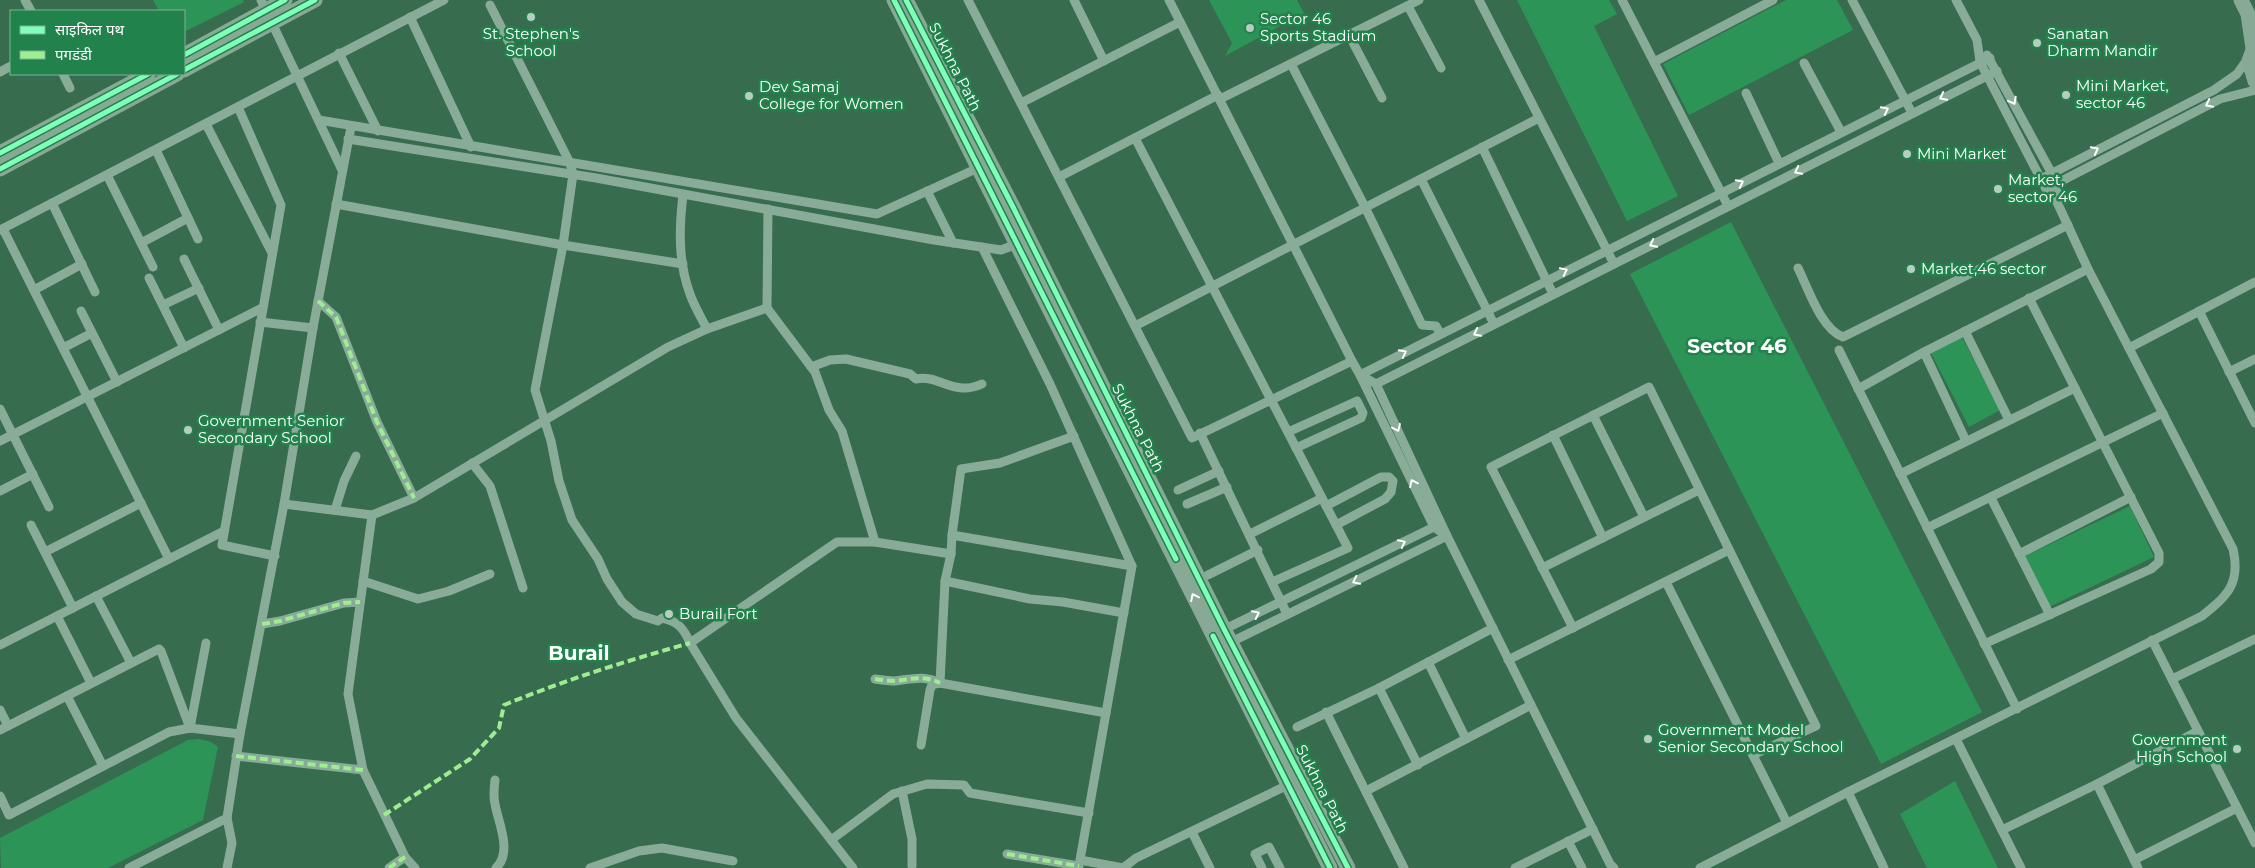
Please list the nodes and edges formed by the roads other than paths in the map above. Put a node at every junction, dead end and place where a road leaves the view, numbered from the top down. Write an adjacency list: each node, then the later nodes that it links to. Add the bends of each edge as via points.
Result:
1 (285, 0): 18 (main road)
2 (314, 0): 18 (main road)
3 (444, 0): 19 (street)
4 (894, 0): 64 (main road, Sukhna Path)
5 (906, 0): 217 (main road, Sukhna Path, via 1009,199)
6 (968, 0): 47 (street)
7 (1074, 0): 27 (street)
8 (1170, 0): 20 (street)
9 (1419, 0): 17 (street)
10 (1479, 0): 50 (street)
11 (1622, 0): 28 (street)
12 (1773, 0): 28 (street)
13 (1852, 0): 46 (street)
14 (1956, 0): 22 (street)
15 (2241, 0): 23 (main road, via 2248,14)
16 (490, 5): 62 (street)
17 (1408, 6): 21 (street); 32 (street)
18 (266, 11): 25 (main road); 33 (main road); 39 (street)
19 (410, 17): 24 (street); 58 (street)
20 (1180, 22): 27 (street); 44 (street)
21 (1349, 35): 31 (street); 45 (street)
22 (1979, 48): 26 (street); 29 (street)
23 (2253, 49): 40 (main road, via 2249,67); 67 (street, one-way to 23, via 2214,90 2237,74)
24 (339, 53): 39 (street); 54 (street)
25 (185, 54)
26 (1990, 58): 29 (street); 34 (street)
27 (1104, 61): 47 (street)
28 (1654, 62): 76 (street)
29 (1980, 62): 38 (street); 46 (street)
30 (1804, 63): 55 (street)
31 (1291, 64): 44 (street); 82 (street)
32 (1441, 68)
33 (185, 69)
34 (1996, 70): 38 (street); 67 (street, one-way to 67)
35 (64, 75): 41 (street)
36 (146, 75): 61 (main road)
37 (175, 75): 65 (main road)
38 (1987, 75): 49 (street, one-way to 49); 72 (street)
39 (298, 77): 48 (street); 51 (street)
40 (2255, 82)
41 (70, 88)
42 (2255, 90): 73 (street, one-way to 73, via 2220,99)
43 (1746, 93): 63 (street)
44 (1219, 97): 56 (street); 91 (street)
45 (1382, 98)
46 (1905, 100): 49 (street); 55 (street, one-way to 46)
47 (1021, 103): 70 (street)
48 (238, 108): 52 (street); 95 (street, via 281,204)
49 (1912, 113): 81 (street, one-way to 81)
50 (1539, 118): 59 (street); 94 (street)
51 (319, 120): 53 (street); 66 (street)
52 (206, 124): 60 (street); 95 (street)
53 (351, 127): 54 (street); 57 (street)
54 (378, 130): 58 (street)
55 (1841, 132): 63 (street)
56 (1134, 138): 70 (street); 106 (street)
57 (348, 139): 66 (street); 68 (street)
58 (471, 147): 62 (street)
59 (1482, 147): 71 (street); 104 (street)
60 (156, 150): 69 (street); 84 (street)
61 (0, 153)
62 (570, 163): 68 (street); 75 (street, via 877,214)
63 (1779, 163): 76 (street, one-way to 63)
64 (978, 168): 75 (street); 90 (main road, Sukhna Path)
65 (0, 169)
66 (342, 170): 80 (street)
67 (2051, 172): 72 (street); 73 (street)
68 (572, 174): 77 (street); 92 (street)
69 (107, 175): 79 (street); 89 (street)
70 (1059, 177): 121 (street)
71 (1421, 179): 82 (street); 116 (street)
72 (2041, 179): 74 (street)
73 (2057, 183): 74 (street); 78 (street)
74 (2046, 188): 78 (street)
75 (927, 191): 88 (street)
76 (1721, 192): 81 (street); 94 (street)
77 (683, 195): 83 (street); 98 (street)
78 (2057, 202): 85 (street)
79 (52, 203): 86 (street); 97 (street)
80 (336, 204): 92 (street); 112 (street)
81 (1728, 206): 99 (street, one-way to 99)
82 (1365, 207): 91 (street); 127 (street, via 1422,325 1436,326)
83 (768, 209): 88 (street); 115 (street)
84 (188, 218): 87 (street); 89 (street)
85 (2068, 225): 101 (street, via 1843,337 1826,325); 102 (street)
86 (2, 229): 108 (street)
87 (198, 239)
88 (953, 242): 93 (street)
89 (141, 244): 100 (street)
90 (1017, 244): 93 (street, via 1001,250); 217 (main road, Sukhna Path, one-way to 90)
91 (1294, 244): 106 (street); 134 (street)
92 (563, 245): 98 (street); 149 (street, via 535,390)
93 (982, 247): 155 (street)
94 (1607, 250): 99 (street); 104 (street, one-way to 94)
95 (272, 254): 114 (street)
96 (184, 259): 107 (street)
97 (82, 264): 108 (street); 109 (street)
98 (682, 264): 123 (street, via 689,293)
99 (1614, 264): 110 (street)
100 (152, 267)
101 (1798, 268)
102 (2088, 269): 111 (street); 130 (street)
103 (149, 278): 113 (street)
104 (1546, 280): 110 (street); 116 (street)
105 (2255, 282): 118 (street)
106 (1212, 286): 121 (street); 144 (street)
107 (199, 288): 113 (street); 124 (street)
108 (34, 290): 128 (street)
109 (96, 292)
110 (1553, 294): 120 (street)
111 (2029, 298): 125 (street); 142 (street)
112 (318, 301): 122 (street); 170 (street, via 336,317 377,422)
113 (163, 305): 129 (street)
114 (262, 308): 119 (street); 124 (street)
115 (767, 308): 123 (street); 135 (street)
116 (1486, 310): 120 (street); 127 (street)
117 (81, 311): 126 (street)
118 (2199, 311): 130 (street); 136 (street)
119 (260, 322): 122 (street); 184 (street)
120 (1494, 324): 140 (street, one-way to 140)
121 (1135, 326): 152 (street, via 1192,438)
122 (313, 328): 174 (street)
123 (707, 329): 149 (street, via 668,348)
124 (219, 330): 129 (street)
125 (1965, 331): 132 (street); 148 (street)
126 (92, 333): 128 (street); 138 (street)
127 (1440, 334): 137 (street, one-way to 127)
128 (63, 348): 143 (street)
129 (184, 348): 138 (street)
130 (2129, 348): 146 (street)
131 (1839, 350): 141 (street)
132 (1924, 352): 141 (street); 157 (street)
133 (2255, 359): 136 (street)
134 (1352, 362): 137 (street); 144 (street)
135 (811, 367): 139 (street, via 830,360 846,359 951,387 969,389); 189 (street, via 829,410 842,430)
136 (2229, 372): 150 (street)
137 (1360, 375): 140 (street); 182 (street, one-way to 137)
138 (117, 382): 143 (street)
139 (982, 384)
140 (1376, 384): 187 (street, one-way to 187)
141 (1858, 388): 164 (street)
142 (2075, 388): 148 (street); 158 (street)
143 (88, 397): 153 (street); 173 (street)
144 (1271, 400): 151 (street); 152 (street)
145 (0, 409): 153 (street)
146 (2163, 413): 158 (street); 219 (street, via 2233,549 2236,562 2226,597 2202,616)
147 (1593, 415): 154 (street); 167 (street, via 1649,387); 179 (street)
148 (2009, 420): 157 (street)
149 (544, 421): 161 (street); 221 (street, via 572,520 622,602 644,618 673,620 684,630)
150 (2255, 422)
151 (1288, 432): 159 (street); 159 (street, via 1356,402 1360,406 1361,418)
152 (1200, 434): 162 (street)
153 (13, 435): 156 (street); 163 (street)
154 (1553, 435): 188 (street); 198 (street, via 1491,467)
155 (1074, 436): 186 (street, via 1000,462 961,469); 197 (street)
156 (0, 441)
157 (1966, 441): 164 (street)
158 (2103, 442): 169 (street); 171 (street)
159 (1296, 448): 172 (street)
160 (356, 456): 177 (street)
161 (472, 463): 170 (street); 205 (street, via 490,486)
162 (1219, 471): 165 (street); 166 (street)
163 (33, 474): 168 (street); 176 (street)
164 (1900, 474): 183 (street)
165 (1227, 487): 175 (street); 185 (street)
166 (1178, 490)
167 (1699, 490): 179 (street); 191 (street)
168 (0, 491)
169 (2131, 497): 194 (street); 212 (street, via 2159,553 2159,562 2151,569)
170 (414, 498): 178 (street)
171 (1991, 498): 183 (street); 194 (street)
172 (1324, 502): 181 (street); 181 (street, via 1381,478 1389,477 1393,481 1391,492 1385,499); 185 (street)
173 (141, 503): 192 (street); 196 (street)
174 (284, 504): 177 (street); 195 (street)
175 (1187, 504)
176 (50, 507)
177 (335, 510): 178 (street)
178 (372, 515): 202 (street)
179 (1644, 517): 188 (street)
180 (31, 525): 192 (street)
181 (1336, 525): 203 (street, via 1348,548)
182 (1434, 527): 187 (street); 208 (street, one-way to 182)
183 (1926, 528): 223 (street)
184 (224, 531): 195 (street, via 222,545); 196 (street)
185 (1250, 534): 190 (street)
186 (952, 535): 193 (street); 197 (street)
187 (1447, 536): 211 (street, one-way to 211); 215 (street)
188 (1603, 538): 198 (street)
189 (875, 542): 193 (street); 221 (street, via 837,542)
190 (1258, 550): 200 (street); 203 (street)
191 (1729, 550): 204 (street); 246 (street, via 1816,726)
192 (44, 552): 209 (street)
193 (951, 554): 201 (street)
194 (2019, 554): 212 (street)
195 (275, 556): 214 (street)
196 (169, 559): 206 (street)
197 (1132, 566): 210 (street)
198 (1542, 568): 216 (street)
199 (490, 574): 202 (street, via 449,592 418,599)
200 (1208, 575)
201 (945, 581): 210 (street); 230 (street)
202 (363, 582): 207 (street)
203 (1272, 582): 208 (street)
204 (1666, 582): 216 (street); 246 (street)
205 (523, 588)
206 (96, 596): 209 (street); 226 (street)
207 (360, 602): 214 (street, via 344,603 280,622); 250 (street, via 348,694)
208 (1281, 602): 211 (street); 217 (street, one-way to 208)
209 (73, 608): 213 (street)
210 (1124, 614): 237 (street)
211 (1287, 614): 217 (street)
212 (2050, 615): 223 (street)
213 (57, 616): 222 (street); 229 (street)
214 (262, 624): 242 (street)
215 (1493, 628): 224 (street); 225 (street)
216 (1573, 628): 224 (street)
217 (1222, 639): 251 (main road, Sukhna Path); 254 (main road, Sukhna Path)
218 (2255, 639): 227 (street)
219 (2152, 640): 227 (street); 234 (street)
220 (206, 643): 240 (street)
221 (690, 643): 266 (street, via 736,718)
222 (0, 644)
223 (1984, 644): 234 (street)
224 (1508, 660): 233 (street)
225 (1428, 662): 231 (street); 243 (street)
226 (131, 664): 229 (street); 240 (street, via 161,651)
227 (2172, 679): 241 (street)
228 (875, 680): 230 (street, via 914,677)
229 (91, 683): 232 (street)
230 (940, 683): 237 (street); 245 (street, via 932,685 930,690)
231 (1379, 688): 236 (street); 248 (street)
232 (67, 696): 239 (street); 249 (street)
233 (1531, 705): 243 (street); 263 (street)
234 (2016, 709): 244 (street)
235 (0, 710): 239 (street)
236 (1326, 712): 238 (street); 256 (street)
237 (1106, 713): 260 (street)
238 (1297, 727)
239 (4, 728)
240 (190, 728): 242 (street); 249 (street, via 169,732)
241 (2198, 731): 253 (street); 259 (street)
242 (240, 734): 247 (street)
243 (1466, 739): 248 (street)
244 (1956, 739): 257 (street); 264 (street)
245 (921, 745)
246 (1753, 755): 262 (street)
247 (236, 756): 250 (street); 261 (street)
248 (1418, 765): 256 (street)
249 (103, 766): 258 (street, via 9,815)
250 (363, 770): 270 (street)
251 (1303, 778): 254 (street); 287 (main road, Sukhna Path)
252 (495, 780): 279 (street, via 495,805 504,849 503,860)
253 (2097, 784): 264 (street); 272 (street)
254 (1288, 785): 265 (street); 286 (main road, Sukhna Path)
255 (902, 791): 260 (street, via 927,784 964,785 970,793); 266 (street, via 893,794); 274 (street, via 912,839)
256 (1366, 791): 288 (street)
257 (1848, 792): 262 (street); 293 (street)
258 (0, 796)
259 (2237, 808): 268 (street); 272 (street)
260 (1089, 813): 273 (street)
261 (227, 818): 275 (street); 276 (street, via 232,843)
262 (1788, 823): 292 (street)
263 (1593, 829): 267 (street); 291 (street)
264 (2002, 830): 294 (street)
265 (1192, 832): 282 (street, via 1136,858); 283 (street)
266 (831, 840): 281 (street)
267 (1568, 841): 289 (street); 290 (street)
268 (2255, 843)
269 (1007, 854): 273 (street)
270 (405, 857): 277 (street); 278 (street)
271 (733, 861): 280 (street, via 662,848 638,851)
272 (2136, 864)
273 (1079, 865): 282 (street)
274 (912, 866)
275 (129, 868)
276 (227, 868)
277 (389, 868)
278 (415, 868)
279 (496, 868)
280 (590, 868)
281 (853, 868)
282 (1123, 868)
283 (1210, 868)
284 (1262, 868): 285 (street, via 1255,854 1269,847)
285 (1280, 868)
286 (1330, 868)
287 (1348, 868)
288 (1404, 868)
289 (1515, 868)
290 (1582, 868)
291 (1614, 868)
292 (1700, 868)
293 (1884, 868)
294 (2021, 868)

